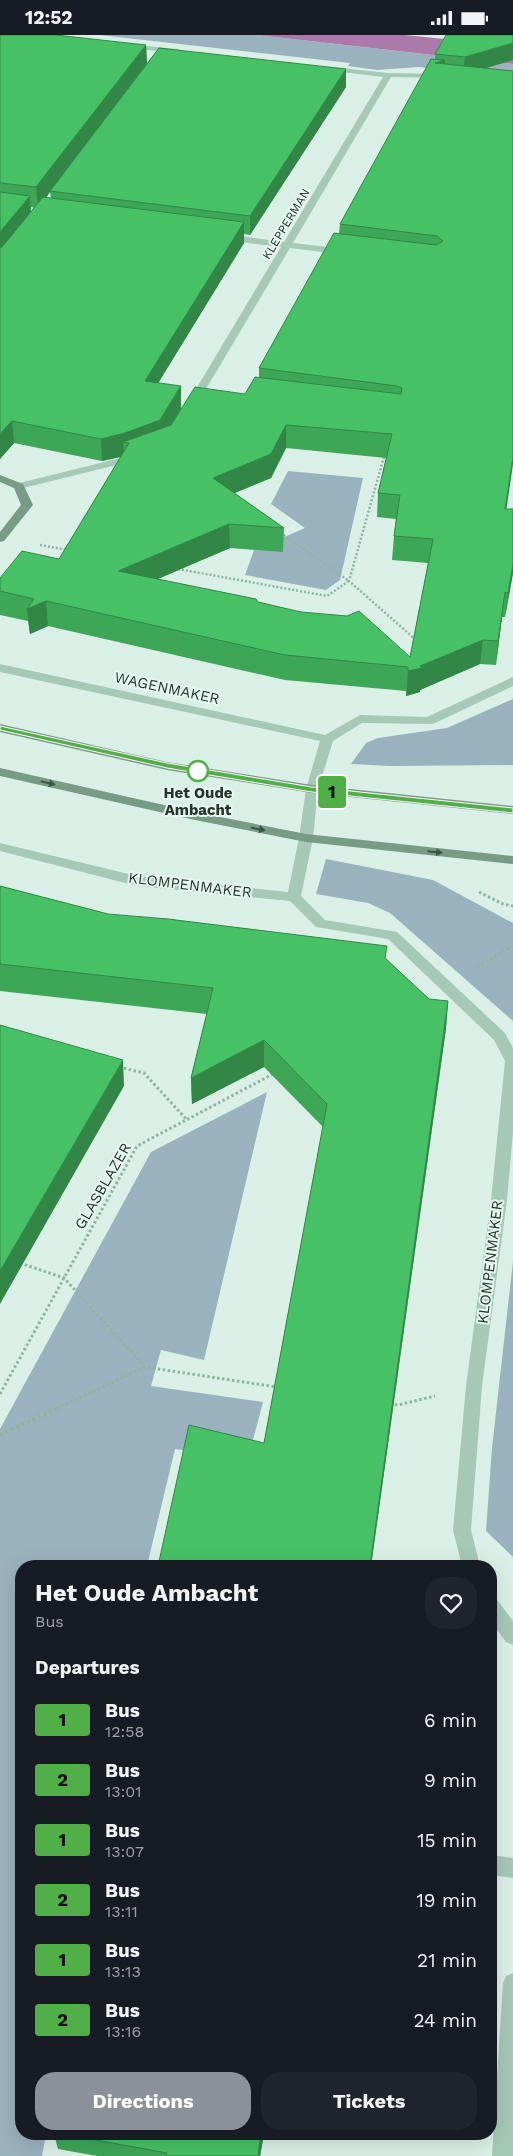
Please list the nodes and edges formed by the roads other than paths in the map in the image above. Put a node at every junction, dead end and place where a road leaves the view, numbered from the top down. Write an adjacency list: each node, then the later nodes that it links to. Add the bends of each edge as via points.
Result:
1 (116, 45): 2 (street)
2 (165, 50): 3 (street); 4 (street)
3 (184, 52)
4 (159, 58)
5 (320, 67): 6 (street)
6 (388, 75): 7 (street); 9 (street, KLEPPERMAN)
7 (454, 78)
8 (210, 235): 9 (street)
9 (288, 245): 10 (street); 11 (street, KLEPPERMAN, via 206,389)
10 (357, 254)
11 (186, 413)
12 (149, 452): 14 (street)
13 (0, 478): 14 (street)
14 (19, 486): 15 (street, via 28,505)
15 (1, 538)
16 (0, 669): 19 (street, WAGENMAKER)
17 (513, 681): 19 (street, via 429,721 360,719)
18 (0, 728): 21 (street, via 167,766)
19 (327, 739): 21 (street)
20 (0, 772): 23 (street, one-way to 23, via 195,817)
21 (312, 789): 22 (street); 23 (street)
22 (513, 810)
23 (306, 838): 25 (street, one-way to 25); 26 (street)
24 (0, 847): 26 (street, KLOMPENMAKER, via 137,881)
25 (513, 860)
26 (294, 897): 27 (street, KLOMPENMAKER, via 321,923 392,935 500,1037 512,1061 499,1200 474,1386 462,1530)
27 (470, 1560)
28 (497, 1615): 29 (street)
29 (513, 1636)
30 (497, 1866): 31 (street)
31 (513, 1868)
32 (513, 1983): 33 (street)
33 (503, 2156)

